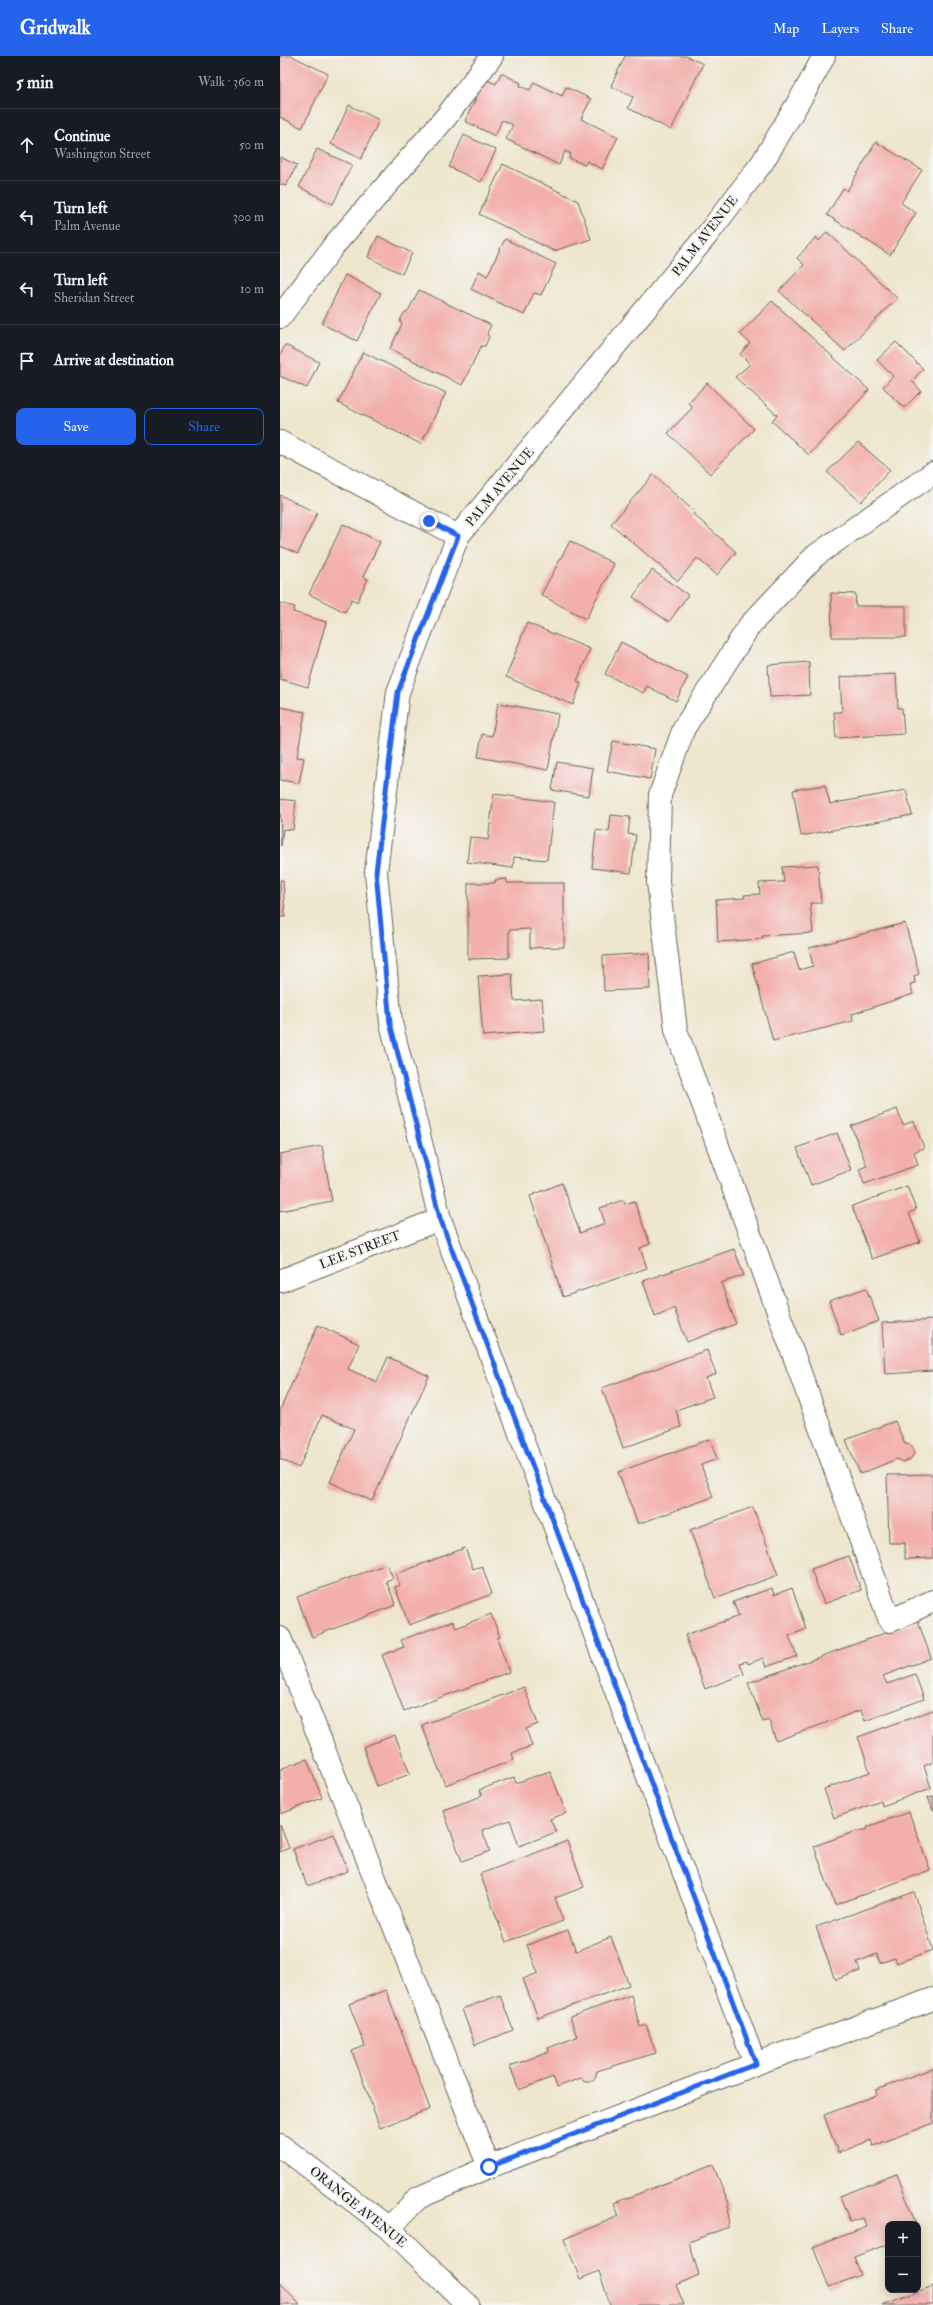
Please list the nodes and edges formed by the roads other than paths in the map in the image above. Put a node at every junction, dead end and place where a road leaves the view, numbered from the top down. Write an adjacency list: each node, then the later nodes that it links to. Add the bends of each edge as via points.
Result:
1 (492, 56): 3 (street, via 446,117 336,243)
2 (824, 56): 6 (street, PALM AVENUE, via 762,163 707,235)
3 (280, 317)
4 (280, 442): 6 (street)
5 (933, 473): 9 (street, via 815,556 750,625 682,736 660,795 658,882 676,1030 890,1621)
6 (458, 536): 7 (street, PALM AVENUE, via 398,692 376,872 390,1023)
7 (440, 1218): 8 (street, LEE STREET); 12 (street, PALM AVENUE)
8 (280, 1281)
9 (933, 1601)
10 (280, 1638): 14 (street)
11 (933, 1999): 12 (street)
12 (756, 2064): 14 (street)
13 (280, 2145): 15 (street, ORANGE AVENUE)
14 (489, 2167): 15 (street, via 418,2198)
15 (389, 2228): 16 (street, ORANGE AVENUE)
16 (468, 2305)

